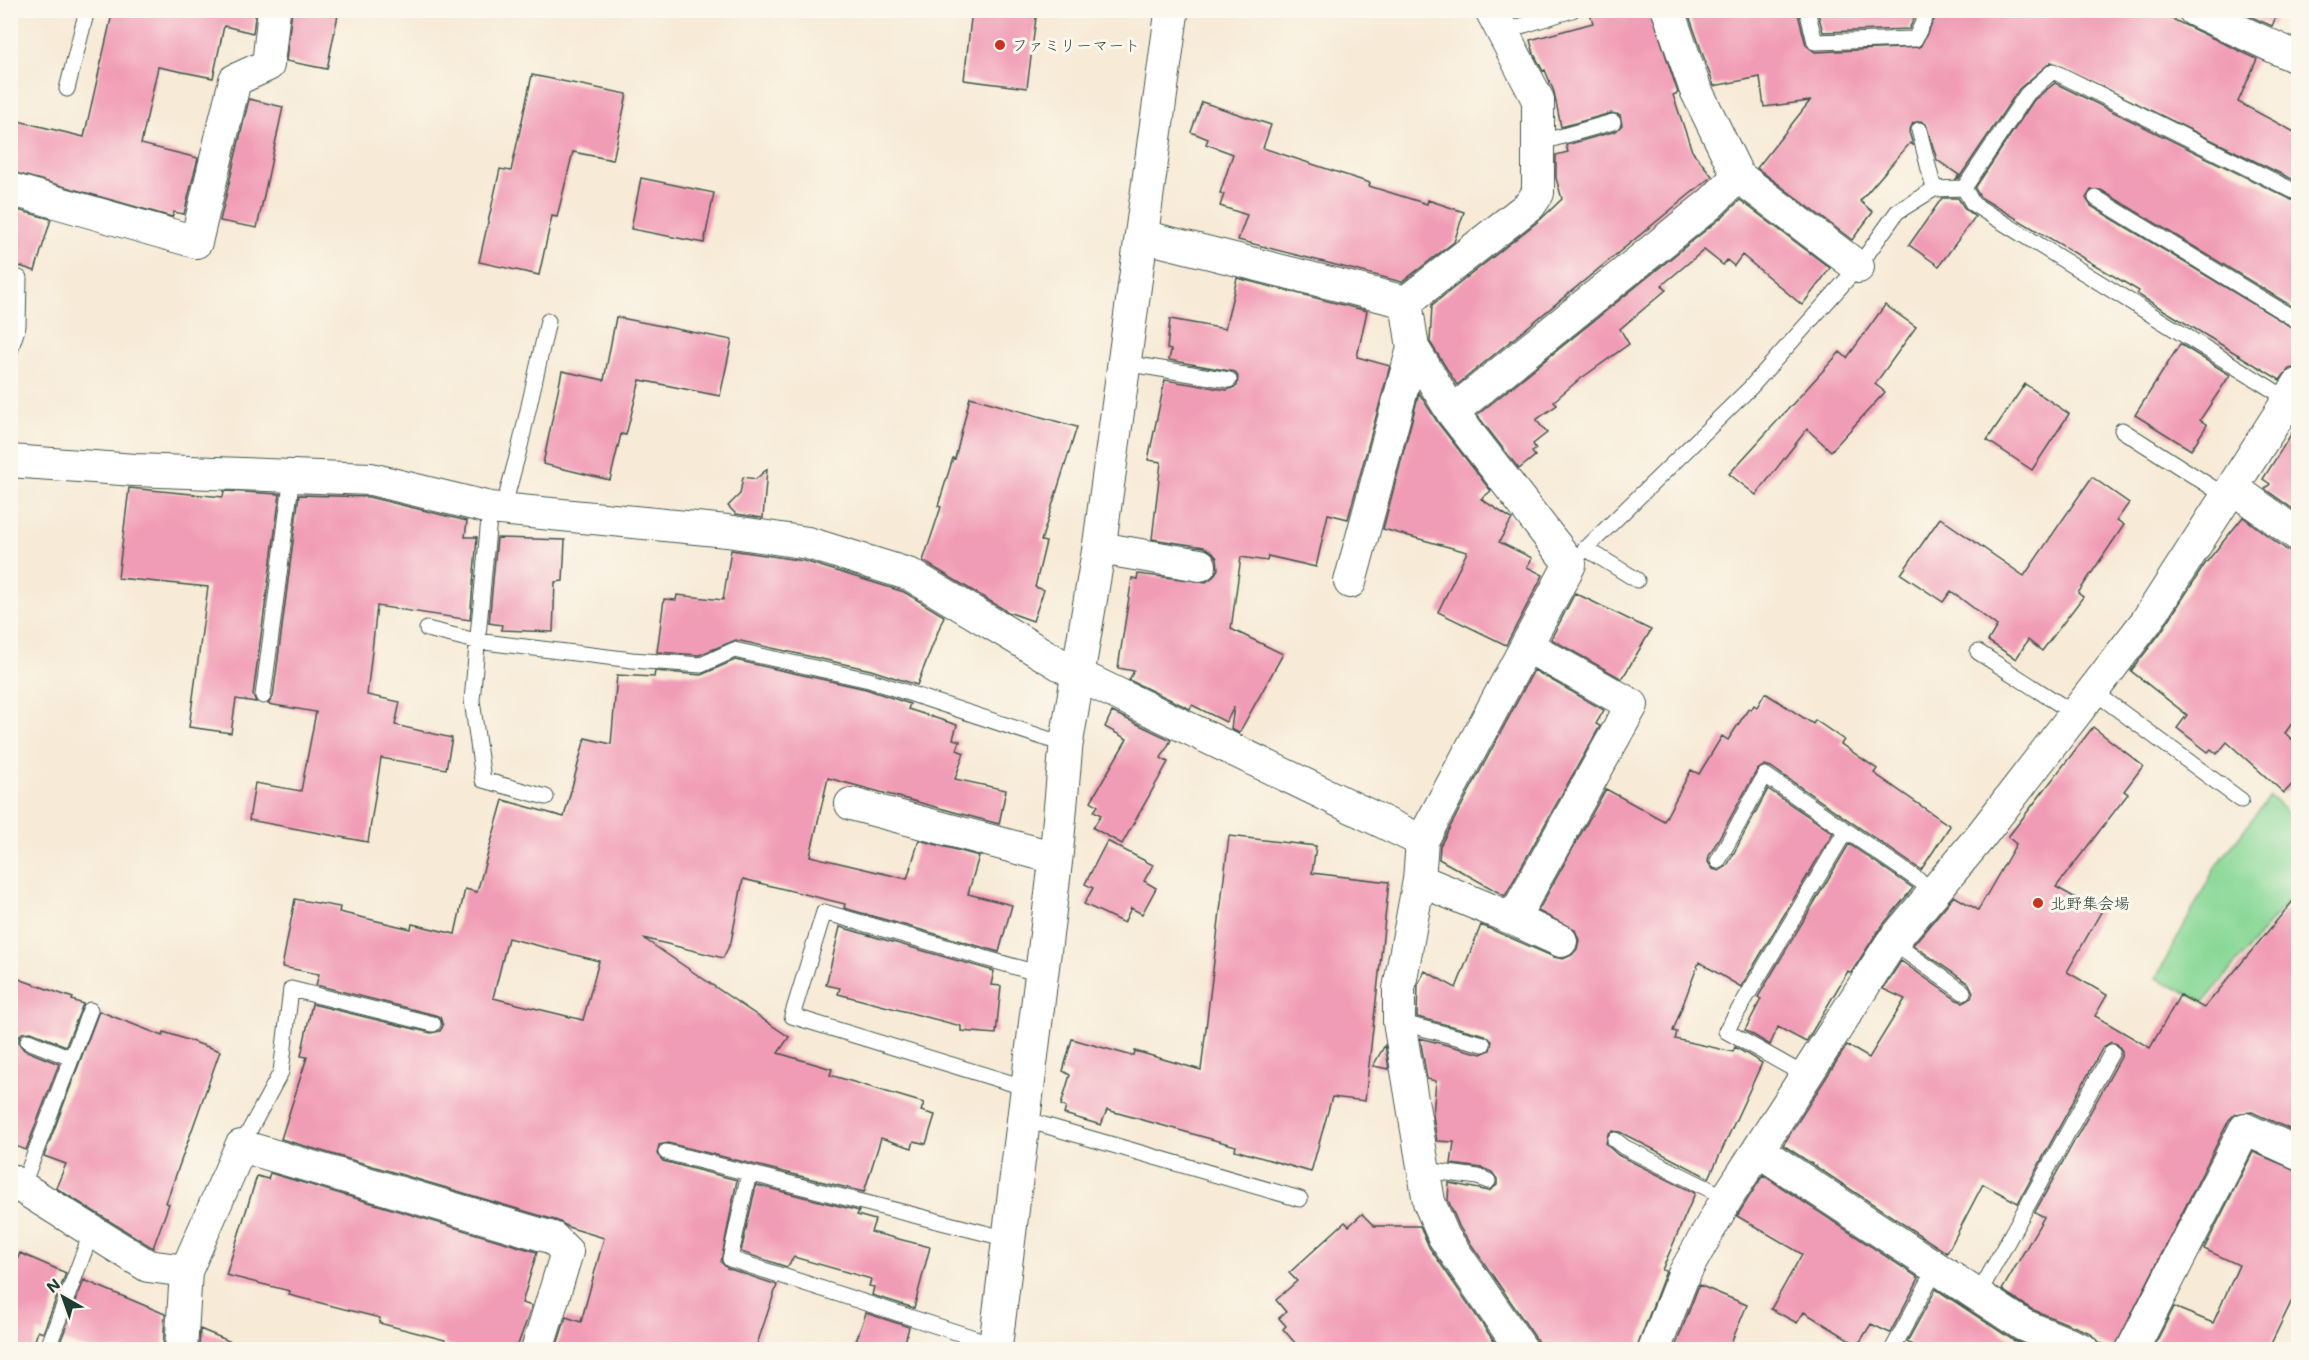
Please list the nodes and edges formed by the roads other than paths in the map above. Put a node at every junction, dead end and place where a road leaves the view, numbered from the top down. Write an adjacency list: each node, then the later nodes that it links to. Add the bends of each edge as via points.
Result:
1 (87, 10): 11 (lane)
2 (274, 10): 17 (street, via 268,65 235,80 196,242)
3 (1173, 10): 21 (street)
4 (1572, 10): 9 (lane)
5 (1668, 10): 15 (street, via 1695,88)
6 (1807, 10): 7 (lane, via 1815,42 1915,39)
7 (1929, 10)
8 (2194, 10): 10 (street)
9 (1497, 21): 14 (street, via 1538,100)
10 (2298, 57)
11 (67, 89)
12 (1613, 122): 14 (lane)
13 (1919, 130): 18 (lane)
14 (1538, 143): 24 (street, via 1538,193 1530,205)
15 (1738, 176): 22 (street); 32 (street, via 1711,203)
16 (1964, 188): 18 (lane); 19 (lane, via 2027,94 2053,71); 31 (lane, via 1973,204)
17 (10, 189)
18 (1934, 189): 22 (lane, via 1897,212)
19 (2298, 193)
20 (2096, 198): 26 (lane)
21 (1142, 236): 24 (street); 29 (street)
22 (1858, 267): 40 (lane, via 1750,388)
23 (19, 278): 28 (lane, via 18,326)
24 (1406, 302): 27 (street)
25 (548, 321): 37 (lane, via 520,446)
26 (2298, 321)
27 (1413, 348): 32 (street); 43 (street)
28 (10, 351)
29 (1124, 363): 30 (lane); 39 (street)
30 (1229, 380)
31 (2294, 392): 36 (street)
32 (1452, 412): 40 (street)
33 (2122, 430): 36 (lane)
34 (10, 461): 35 (street)
35 (292, 476): 37 (street, via 371,479); 49 (lane)
36 (2230, 493): 38 (street); 50 (street, via 2146,621)
37 (496, 508): 45 (lane); 48 (street, via 808,543 911,575)
38 (2298, 535)
39 (1098, 548): 41 (street); 48 (street)
40 (1577, 556): 42 (lane); 46 (street)
41 (1200, 565)
42 (1637, 580)
43 (1350, 582)
44 (427, 629): 45 (lane)
45 (476, 641): 51 (lane, via 701,665 734,650 869,680); 52 (lane, via 472,700 483,780)
46 (1527, 646): 56 (street); 61 (street, via 1632,705)
47 (1977, 652): 50 (lane)
48 (1076, 674): 51 (street); 56 (street)
49 (263, 696)
50 (2084, 703): 53 (lane); 60 (street, via 1980,837)
51 (1066, 745): 57 (street)
52 (546, 797)
53 (2241, 800)
54 (850, 804): 57 (street)
55 (1845, 832): 58 (lane, via 1765,775); 60 (lane); 73 (lane, via 1726,1030)
56 (1422, 840): 59 (street)
57 (1056, 858): 64 (street)
58 (1718, 861)
59 (1419, 880): 61 (street); 67 (street, via 1399,989)
60 (1933, 890): 63 (street)
61 (1513, 919): 62 (street)
62 (1561, 941)
63 (1892, 942): 65 (lane); 73 (street)
64 (1040, 974): 74 (street); 74 (lane, via 824,912 792,1016)
65 (1963, 992)
66 (90, 1010): 72 (lane)
67 (1399, 1022): 70 (lane); 80 (street)
68 (433, 1024): 76 (lane, via 291,989 281,1072)
69 (28, 1041): 72 (lane)
70 (1484, 1044)
71 (2112, 1052): 90 (lane)
72 (71, 1058): 83 (lane)
73 (1806, 1076): 77 (street)
74 (1025, 1103): 85 (lane); 87 (street)
75 (1615, 1140): 84 (lane)
76 (241, 1146): 89 (street); 94 (street, via 553,1238 567,1252)
77 (1759, 1151): 84 (street); 88 (street)
78 (666, 1152): 81 (lane)
79 (2298, 1153): 99 (street, via 2245,1129)
80 (1425, 1170): 82 (lane); 95 (street, via 1429,1202 1444,1237)
81 (749, 1173): 87 (lane); 91 (lane, via 730,1259)
82 (1488, 1181)
83 (16, 1183): 86 (street)
84 (1727, 1198): 96 (street, via 1684,1274)
85 (1300, 1199)
86 (92, 1231): 89 (street, via 148,1266); 92 (lane)
87 (1008, 1239): 91 (street)
88 (1936, 1268): 90 (street); 97 (lane)
89 (186, 1271): 93 (street)
90 (1978, 1295): 98 (street, via 2023,1325)
91 (996, 1347)
92 (47, 1350)
93 (182, 1350)
94 (537, 1350)
95 (1522, 1350)
96 (1654, 1350)
97 (1892, 1350)
98 (2083, 1350)
99 (2132, 1350)

